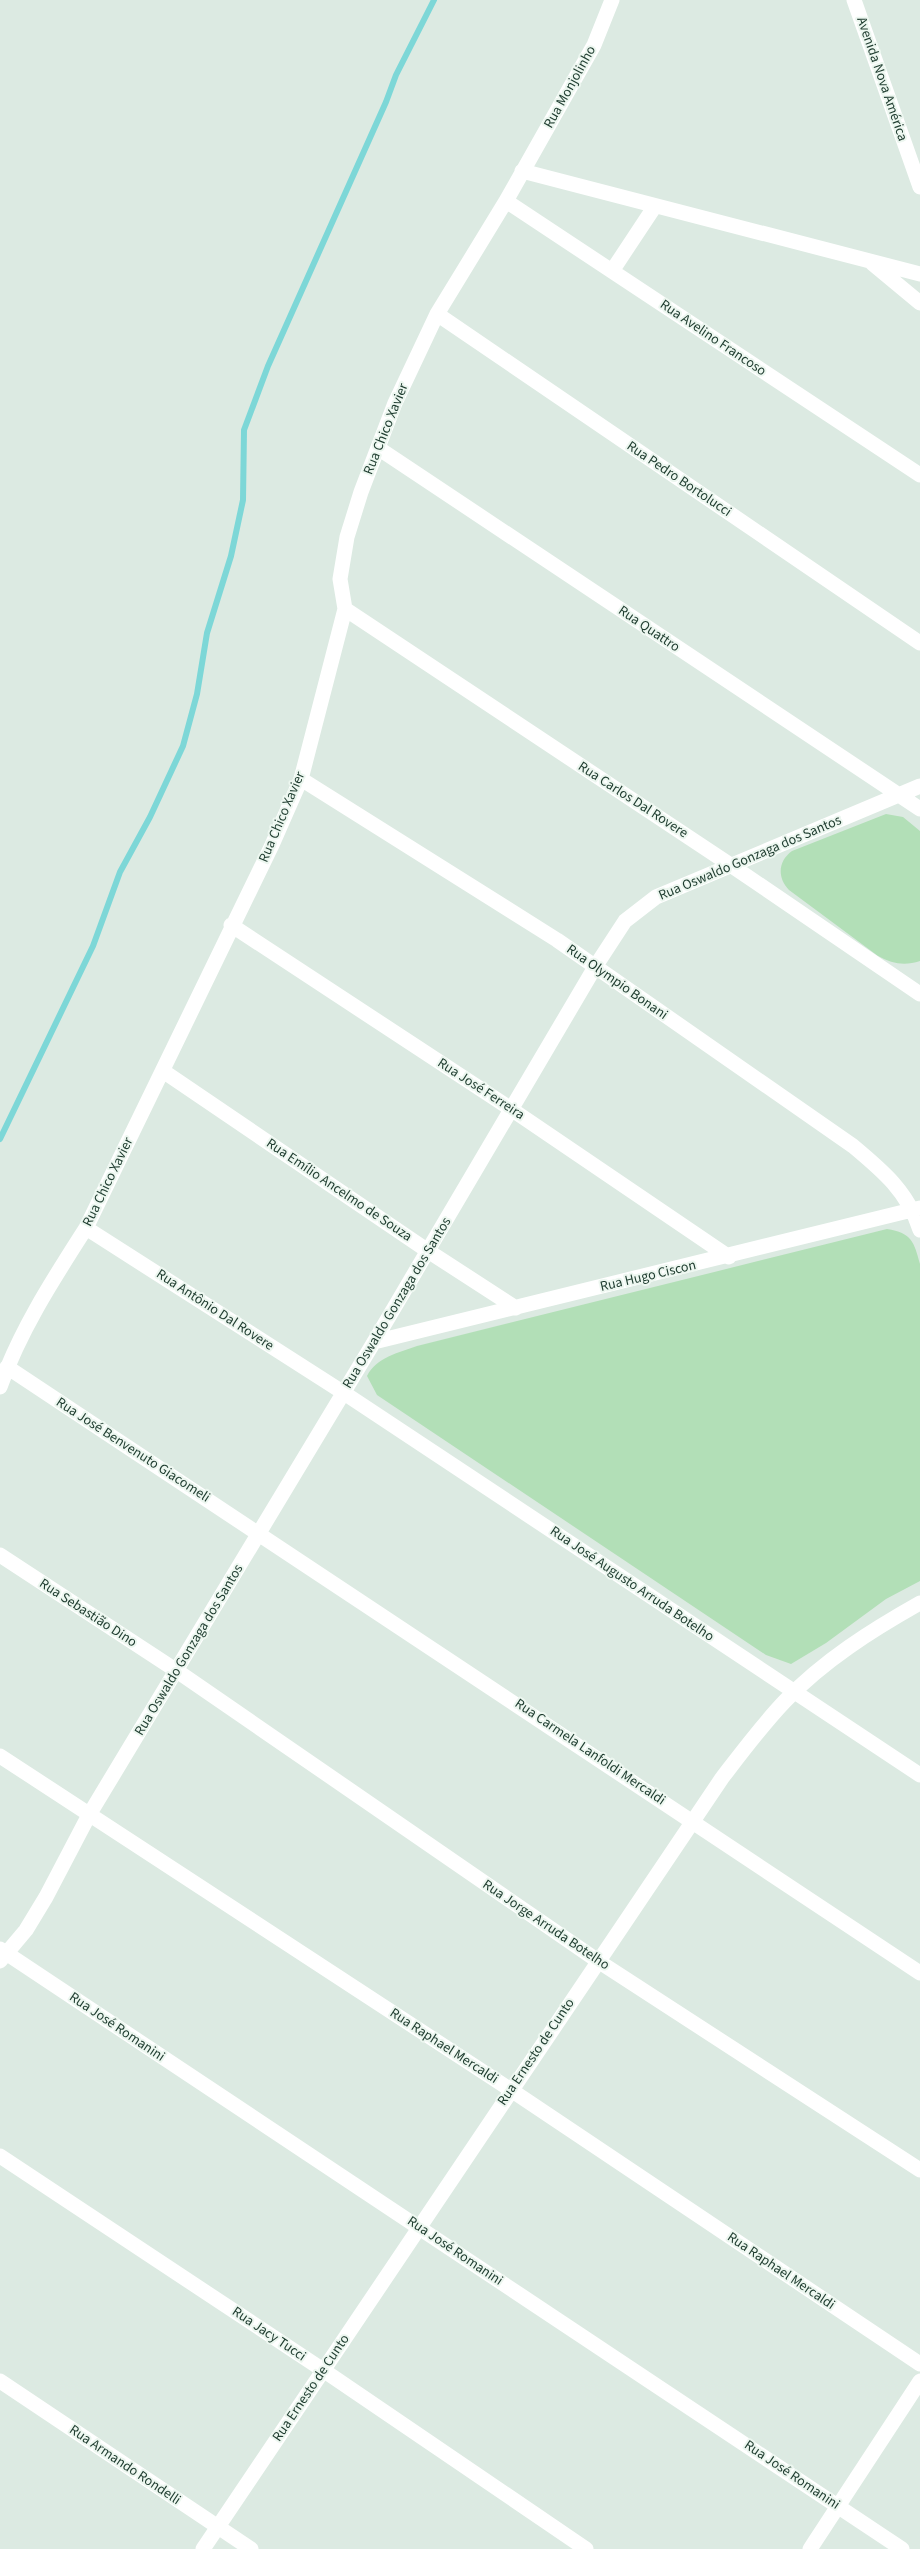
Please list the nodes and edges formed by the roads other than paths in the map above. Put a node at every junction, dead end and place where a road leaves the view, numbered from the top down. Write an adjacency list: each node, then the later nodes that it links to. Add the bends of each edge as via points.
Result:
1 (612, 0): 3 (street, Rua Monjolinho, via 594,45)
2 (854, 0): 4 (street, Avenida Nova América)
3 (522, 171): 5 (street, Rua Chico Xavier); 6 (street)
4 (920, 187)
5 (506, 201): 8 (street, Rua Avelino Francoso); 11 (street, Rua Chico Xavier)
6 (656, 206): 7 (street); 8 (street)
7 (870, 261): 9 (street); 10 (street)
8 (612, 271): 13 (street, Rua Avelino Francoso)
9 (920, 274)
10 (920, 303)
11 (438, 314): 12 (street, Rua Chico Xavier, via 395,403); 15 (street, Rua Pedro Bortolucci)
12 (378, 448): 14 (street, Rua Chico Xavier, via 347,538 340,579); 18 (street, Rua Quattro)
13 (920, 475)
14 (344, 609): 16 (street, Rua Chico Xavier); 20 (street, Rua Carlos Dal Rovere)
15 (920, 643)
16 (301, 779): 21 (street, Rua Chico Xavier); 22 (street, Rua Olympio Bonani)
17 (920, 786): 18 (street, Rua Oswaldo Gonzaga dos Santos)
18 (897, 795): 19 (street, Rua Quattro); 20 (street, Rua Oswaldo Gonzaga dos Santos)
19 (920, 809)
20 (732, 866): 22 (street, Rua Oswaldo Gonzaga dos Santos, via 656,897 625,921); 23 (street, Rua Carlos Dal Rovere)
21 (231, 925): 24 (street, Rua Chico Xavier); 25 (street, Rua José Ferreira)
22 (595, 967): 25 (street, Rua Oswaldo Gonzaga dos Santos); 26 (street, Rua Olympio Bonani, via 853,1146 887,1175)
23 (920, 994)
24 (163, 1071): 27 (street, Rua Chico Xavier); 29 (street, Rua Emílio Ancelmo de Souza)
25 (511, 1109): 29 (street, Rua Oswaldo Gonzaga dos Santos); 30 (street, Rua José Ferreira)
26 (917, 1209): 28 (street); 30 (street, Rua Hugo Ciscon)
27 (86, 1228): 33 (street, Rua Chico Xavier, via 50,1285); 35 (street, Rua Antônio Dal Rovere)
28 (920, 1230)
29 (428, 1251): 31 (street, Rua Emílio Ancelmo de Souza); 32 (street, Rua Oswaldo Gonzaga dos Santos)
30 (729, 1257): 31 (street, Rua Hugo Ciscon)
31 (516, 1308): 32 (street, Rua Hugo Ciscon)
32 (374, 1342): 35 (street, Rua Oswaldo Gonzaga dos Santos)
33 (7, 1366): 34 (street, Rua Chico Xavier); 36 (street, Rua José Benvenuto Giacomeli)
34 (0, 1387)
35 (344, 1393): 36 (street, Rua Oswaldo Gonzaga dos Santos); 40 (street, Rua José Augusto Arruda Botelho)
36 (260, 1533): 39 (street, Rua Oswaldo Gonzaga dos Santos); 44 (street, Rua Carmela Lanfoldi Mercaldi)
37 (0, 1556): 39 (street, Rua Sebastião Dino)
38 (920, 1603): 40 (street, Rua Ernesto de Cunto, via 854,1643)
39 (177, 1671): 43 (street, Rua Oswaldo Gonzaga dos Santos); 46 (street, Rua Jorge Arruda Botelho)
40 (795, 1692): 42 (street, Rua José Augusto Arruda Botelho); 44 (street, Rua Ernesto de Cunto, via 752,1739)
41 (0, 1756): 43 (street, Rua Raphael Mercaldi)
42 (920, 1775)
43 (90, 1815): 45 (street, Rua Oswaldo Gonzaga dos Santos, via 46,1897); 48 (street, Rua Raphael Mercaldi)
44 (693, 1820): 46 (street, Rua Ernesto de Cunto); 47 (street, Rua Carmela Lanfoldi Mercaldi)
45 (2, 1955): 51 (street, Rua José Romanini)
46 (598, 1961): 48 (street, Rua Ernesto de Cunto); 50 (street, Rua Jorge Arruda Botelho)
47 (920, 1973)
48 (511, 2090): 51 (street, Rua Ernesto de Cunto); 52 (street, Rua Raphael Mercaldi)
49 (0, 2156): 53 (street, Rua Jacy Tucci)
50 (920, 2170)
51 (419, 2227): 53 (street, Rua Ernesto de Cunto); 56 (street, Rua José Romanini)
52 (920, 2364)
53 (323, 2370): 57 (street, Rua Ernesto de Cunto); 60 (street, Rua Jacy Tucci)
54 (0, 2381): 57 (street, Rua Armando Rondelli)
55 (920, 2381): 56 (street)
56 (838, 2506): 61 (street); 62 (street, Rua José Romanini)
57 (217, 2527): 58 (street, Rua Ernesto de Cunto); 59 (street, Rua Armando Rondelli)
58 (203, 2549)
59 (251, 2549)
60 (586, 2549)
61 (810, 2549)
62 (902, 2549)

